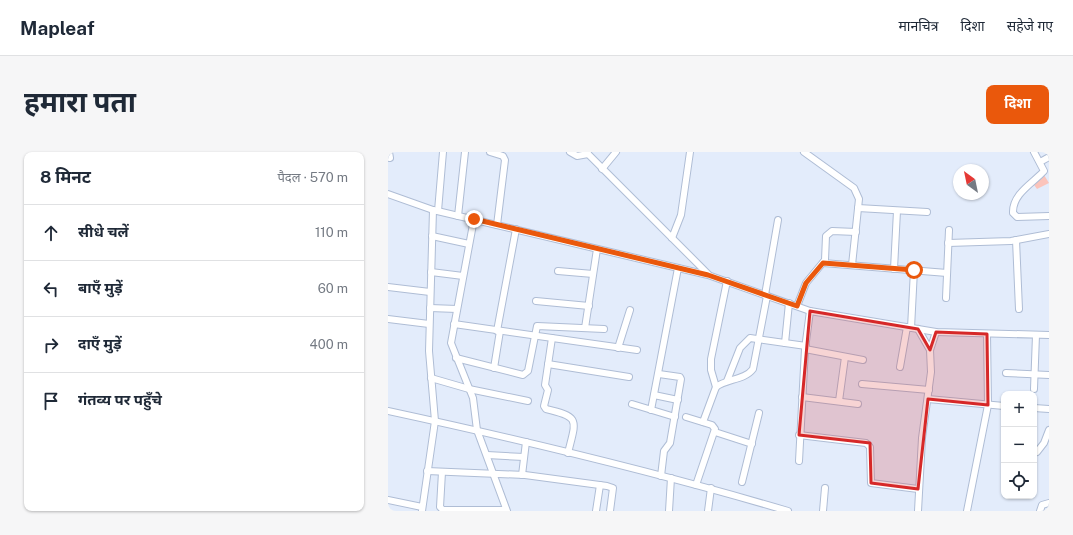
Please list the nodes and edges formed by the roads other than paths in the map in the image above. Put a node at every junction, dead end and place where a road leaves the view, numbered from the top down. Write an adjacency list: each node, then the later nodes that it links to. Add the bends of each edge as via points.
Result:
1 (443, 152): 15 (street)
2 (465, 152): 18 (street)
3 (490, 152): 22 (street, via 501,154 505,160)
4 (570, 152): 9 (street, via 577,156)
5 (616, 152): 12 (street)
6 (690, 152): 28 (street, via 681,215)
7 (804, 152): 14 (street, via 854,188 859,199)
8 (1034, 152): 11 (street)
9 (587, 153): 12 (street)
10 (1049, 157): 11 (street)
11 (1040, 162): 19 (street, via 1044,171 1024,188 1014,205 1013,213 1017,218)
12 (602, 169): 28 (street)
13 (388, 194): 15 (street)
14 (858, 208): 16 (street); 25 (street)
15 (435, 210): 18 (street); 27 (street)
16 (897, 210): 17 (street); 36 (street)
17 (927, 212)
18 (458, 216): 20 (street)
19 (1049, 216)
20 (474, 219): 22 (street); 31 (street)
21 (778, 220): 47 (street)
22 (497, 225): 23 (street)
23 (516, 229): 32 (street); 65 (street)
24 (949, 230): 30 (street)
25 (856, 232): 33 (street, via 838,230 828,234); 34 (street)
26 (1049, 234): 29 (street)
27 (432, 236): 31 (street); 39 (street)
28 (672, 238): 42 (street)
29 (1016, 240): 30 (street); 55 (street)
30 (948, 243): 40 (street)
31 (469, 244): 43 (street)
32 (597, 248): 35 (street); 41 (street)
33 (823, 263): 34 (street); 52 (street, via 806,283)
34 (852, 265): 36 (street)
35 (678, 268): 42 (street); 85 (street)
36 (894, 269): 37 (street)
37 (914, 270): 40 (street); 62 (street)
38 (558, 271): 41 (street)
39 (431, 272): 43 (street); 46 (street)
40 (947, 273): 48 (street)
41 (593, 274): 51 (street)
42 (708, 275): 44 (street)
43 (463, 276): 54 (street)
44 (727, 281): 47 (street); 92 (street, via 711,359)
45 (388, 288): 46 (street)
46 (430, 292): 53 (street)
47 (766, 295): 50 (street); 72 (street)
48 (946, 298)
49 (536, 301): 51 (street)
50 (789, 303): 52 (street); 73 (street)
51 (589, 306): 61 (street)
52 (797, 306): 57 (street)
53 (430, 308): 54 (street); 59 (street)
54 (456, 309): 60 (street)
55 (1020, 309)
56 (630, 310): 74 (street)
57 (810, 311): 62 (street); 75 (street)
58 (388, 319): 59 (street)
59 (429, 324): 89 (street)
60 (454, 324): 65 (street); 79 (street, via 451,343)
61 (585, 328): 63 (street); 70 (street, via 540,325 536,328)
62 (909, 328): 64 (street); 82 (street)
63 (604, 329)
64 (918, 329): 66 (street); 77 (street)
65 (499, 331): 70 (street); 83 (street)
66 (936, 332): 67 (street); 77 (street)
67 (987, 334): 68 (street); 104 (street)
68 (1036, 335): 69 (street); 86 (street)
69 (1049, 335)
70 (535, 336): 71 (street); 83 (street, via 525,375)
71 (552, 338): 74 (street); 81 (street)
72 (759, 338): 73 (street); 90 (street, via 750,338 740,348); 90 (street, via 751,372)
73 (785, 343): 75 (street)
74 (618, 348): 76 (street)
75 (805, 348): 78 (street); 97 (street)
76 (637, 350)
77 (930, 350): 95 (street)
78 (844, 357): 80 (street); 101 (street)
79 (456, 358): 83 (street); 93 (street)
80 (863, 360)
81 (548, 364): 88 (street); 123 (street, via 545,385 548,390 544,408 567,414 573,420 575,426)
82 (900, 367)
83 (494, 368)
84 (1006, 373): 86 (street)
85 (659, 374): 96 (street); 99 (street, via 681,378)
86 (1034, 374): 87 (street); 94 (street)
87 (1049, 375)
88 (629, 377)
89 (431, 378): 93 (street); 113 (street)
90 (727, 381): 92 (street)
91 (862, 384): 95 (street)
92 (716, 387): 114 (street)
93 (469, 389): 100 (street); 115 (street, via 475,405)
94 (1034, 389)
95 (929, 390): 98 (street)
96 (654, 395): 99 (street); 108 (street)
97 (802, 397): 101 (street); 118 (street)
98 (928, 399): 104 (street); 138 (street)
99 (678, 400): 111 (street)
100 (528, 401)
101 (839, 401): 103 (street)
102 (632, 404): 108 (street)
103 (858, 404)
104 (988, 405): 105 (street); 152 (street)
105 (1001, 406)
106 (1037, 408): 107 (street)
107 (1049, 409)
108 (651, 410): 111 (street)
109 (388, 411): 113 (street)
110 (759, 413): 121 (street)
111 (675, 417): 131 (street, via 670,444 664,451)
112 (686, 417): 114 (street)
113 (435, 421): 115 (street); 127 (street)
114 (703, 422): 117 (street, via 714,427)
115 (477, 430): 120 (street); 124 (street)
116 (1049, 430): 119 (street)
117 (715, 432): 121 (street); 135 (street)
118 (799, 435): 126 (street); 138 (street, via 866,443 870,447 871,483)
119 (1048, 437): 122 (street)
120 (526, 442): 123 (street); 125 (street)
121 (752, 444): 133 (street)
122 (1037, 452)
123 (568, 453): 131 (street)
124 (487, 455): 125 (street); 129 (street)
125 (524, 457): 130 (street)
126 (799, 461)
127 (428, 471): 128 (street); 142 (street)
128 (442, 472): 129 (street); 143 (street, via 440,507 443,510)
129 (494, 474): 130 (street); 143 (street)
130 (522, 475): 134 (street)
131 (661, 476): 132 (street)
132 (671, 478): 135 (street); 146 (street)
133 (742, 482)
134 (600, 485): 144 (street); 145 (street, via 613,488)
135 (696, 485): 136 (street)
136 (711, 488): 141 (street); 147 (street)
137 (825, 488): 150 (street)
138 (918, 489): 151 (street)
139 (388, 500): 142 (street)
140 (1049, 503): 153 (street, via 1042,506)
141 (763, 504): 148 (street); 149 (street)
142 (422, 509)
143 (507, 510)
144 (596, 511)
145 (610, 511)
146 (669, 511)
147 (708, 511)
148 (762, 511)
149 (788, 511)
150 (823, 511)
151 (918, 511)
152 (967, 511)
153 (1040, 511)

